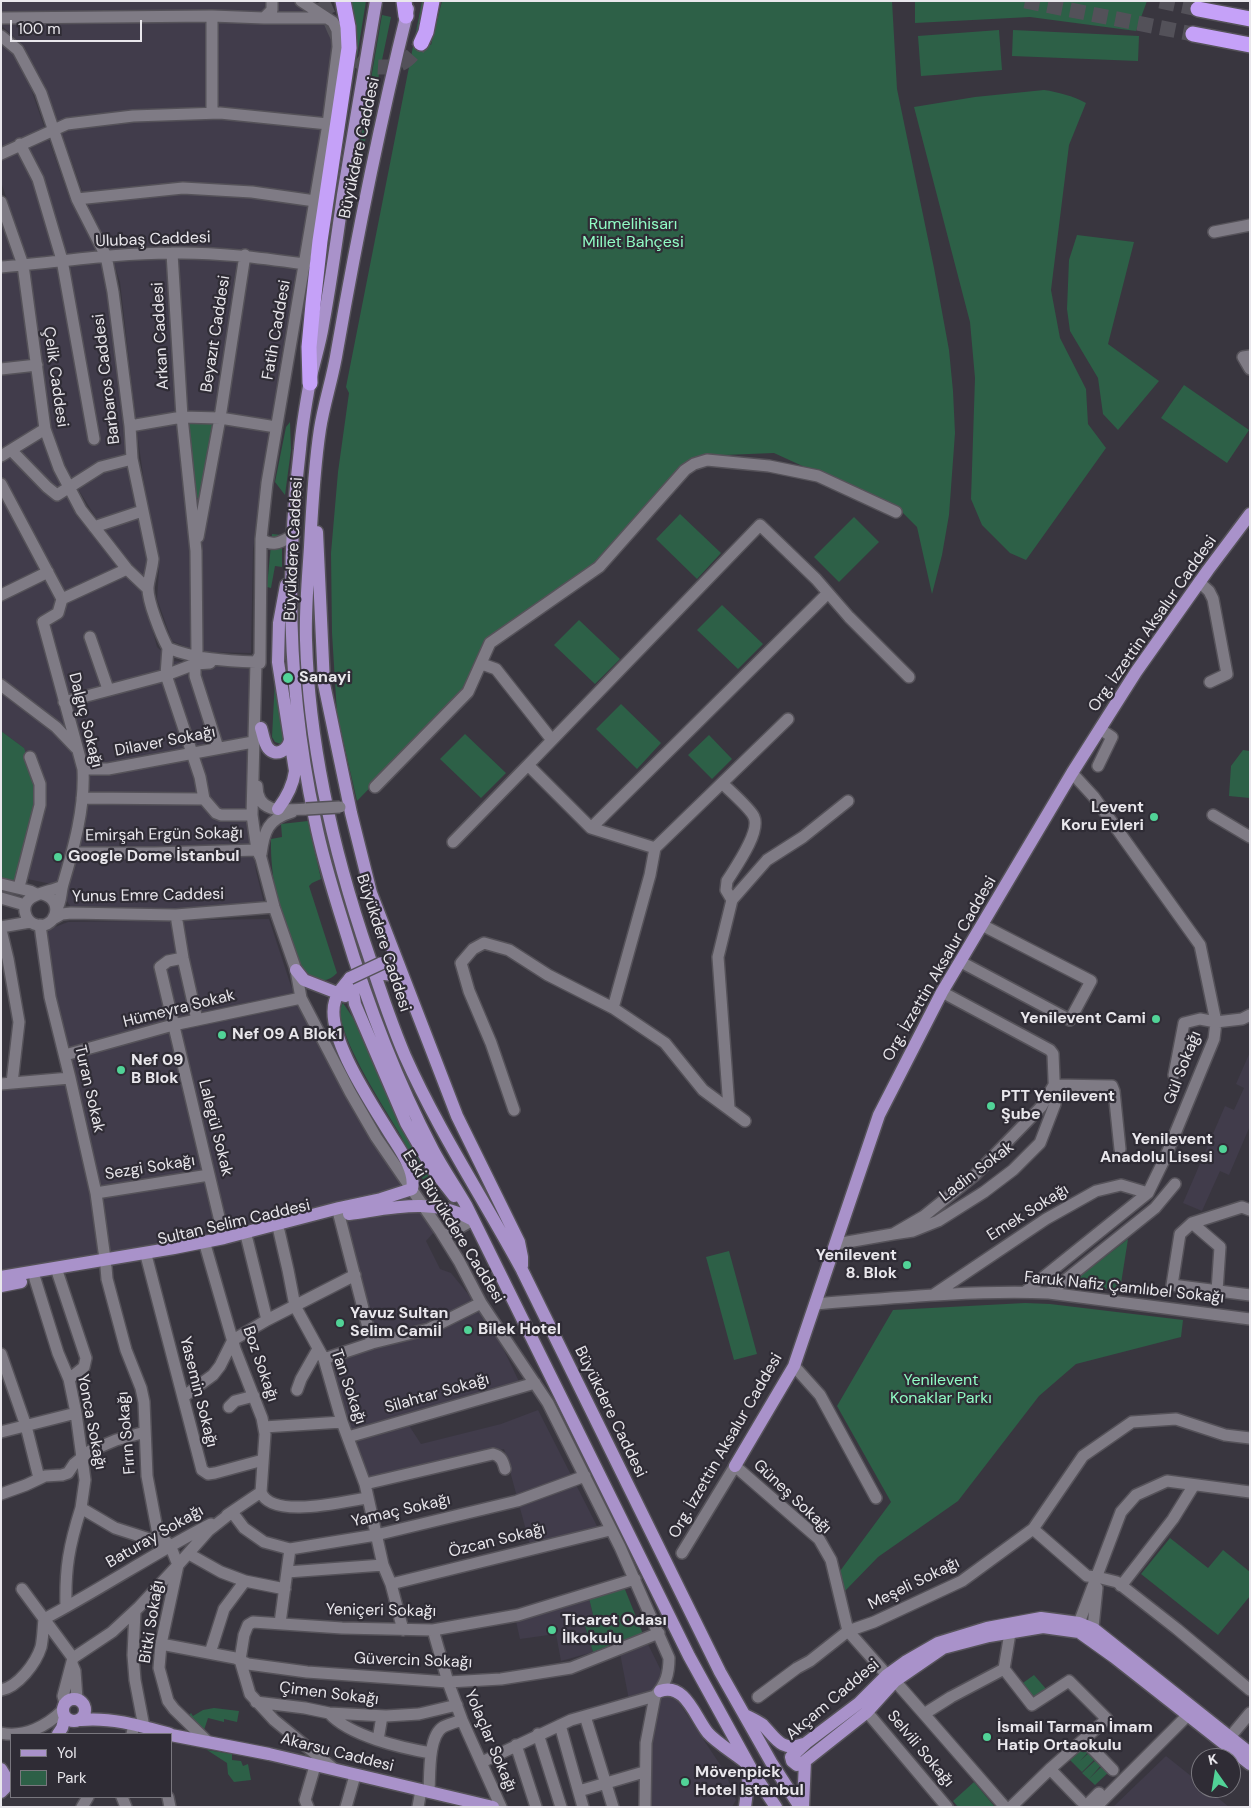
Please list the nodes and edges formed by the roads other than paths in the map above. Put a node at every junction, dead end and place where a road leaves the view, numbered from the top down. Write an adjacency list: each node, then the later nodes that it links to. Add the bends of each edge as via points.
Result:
1 (272, 1): 10 (street, via 272,10)
2 (301, 1): 11 (street)
3 (343, 1): 38 (highway, via 348,27 348,55 312,304)
4 (376, 1): 38 (main road, Büyükdere Caddesi, bridge, via 323,328)
5 (432, 1): 15 (highway)
6 (407, 6): 49 (main road, Büyükdere Caddesi, via 372,163 321,424)
7 (1198, 9): 12 (highway)
8 (212, 16): 9 (street); 10 (street); 17 (street)
9 (1, 18)
10 (264, 18): 11 (street)
11 (325, 18): 18 (street, Fatih Caddesi, via 333,22 337,30 338,47)
12 (1250, 19)
13 (1193, 34): 16 (highway)
14 (1, 36): 19 (street, Barbaros Caddesi, via 18,50)
15 (422, 43)
16 (1250, 45)
17 (212, 113): 18 (street); 19 (street, via 133,116 67,124)
18 (328, 124): 23 (street, Fatih Caddesi)
19 (54, 129): 20 (street); 22 (street, Barbaros Caddesi)
20 (20, 144): 21 (street); 30 (street, via 38,179)
21 (1, 154)
22 (77, 199): 23 (street, via 183,188 252,192); 29 (street, Barbaros Caddesi)
23 (315, 201): 31 (street, Fatih Caddesi)
24 (1, 202): 32 (street, Çelik Caddesi)
25 (1250, 225): 26 (street)
26 (1214, 232)
27 (172, 252): 28 (street, Ulubaş Caddesi); 29 (street, Ulubaş Caddesi); 39 (street, Arkan Caddesi)
28 (245, 255): 31 (street, Ulubaş Caddesi); 40 (street, Beyazıt Caddesi)
29 (106, 256): 30 (street, Ulubaş Caddesi); 41 (street, Barbaros Caddesi)
30 (62, 260): 32 (street, Ulubaş Caddesi); 44 (street)
31 (305, 264): 42 (street, Fatih Caddesi)
32 (23, 265): 33 (street, Ulubaş Caddesi); 35 (street, Çelik Caddesi)
33 (1, 267)
34 (1250, 356): 37 (street, via 1243,357)
35 (37, 365): 36 (street); 43 (street, Çelik Caddesi)
36 (1, 369)
37 (1250, 369)
38 (310, 383): 54 (main road, Büyükdere Caddesi, via 300,448)
39 (182, 417): 40 (street); 41 (street); 56 (street, Arkan Caddesi)
40 (220, 418): 42 (street); 56 (street, Beyazıt Caddesi)
41 (130, 426): 46 (street, Barbaros Caddesi)
42 (276, 427): 55 (street, Fatih Caddesi)
43 (45, 430): 45 (street); 48 (street, Çelik Caddesi)
44 (94, 439)
45 (6, 453): 48 (street, via 57,495)
46 (132, 459): 48 (street, via 101,467); 50 (street, Barbaros Caddesi)
47 (1, 484): 59 (street)
48 (69, 487): 53 (street, Çelik Caddesi)
49 (312, 507): 97 (main road, via 319,557 324,684); 169 (main road, Büyükdere Caddesi, via 306,612 308,674 319,763 339,862 378,986 404,1054 440,1129)
50 (142, 511): 53 (street); 61 (street, Barbaros Caddesi, via 152,559)
51 (896, 512): 69 (street, via 818,476 770,466 707,460 694,464 685,470 599,567 490,643)
52 (1250, 514): 60 (main road, Org. İzzettin Aksalur Caddesi)
53 (94, 527): 58 (street, Çelik Caddesi)
54 (294, 534): 55 (street, via 273,544); 57 (main road, Büyükdere Caddesi)
55 (261, 539): 67 (street, Fatih Caddesi)
56 (196, 551): 68 (street)
57 (292, 566): 79 (main road, via 282,603 278,642); 155 (main road, Büyükdere Caddesi, via 292,649 298,721 311,804 330,882 365,992 393,1064 434,1152)
58 (127, 569): 61 (street, Çelik Caddesi); 64 (street, Dalgıç Sokağı)
59 (48, 572): 63 (street); 64 (street)
60 (1199, 582): 72 (street, via 1212,599 1227,674); 78 (main road, Org. İzzettin Aksalur Caddesi)
61 (148, 588): 66 (street, Barbaros Caddesi, via 158,628)
62 (828, 593): 71 (street); 80 (street, via 760,525); 100 (street)
63 (1, 595)
64 (62, 600): 75 (street, Dalgıç Sokağı, via 58,613 43,622)
65 (90, 637): 74 (street)
66 (168, 648): 68 (street); 70 (street)
67 (258, 659): 68 (street); 77 (street); 81 (street, Eski Büyükdere Caddesi)
68 (196, 660): 70 (street); 82 (street, via 195,676)
69 (482, 664): 80 (street, via 496,669); 91 (street, via 468,692)
70 (166, 675): 74 (street); 84 (street)
71 (909, 677)
72 (1210, 682)
73 (1, 685): 83 (street, via 56,727)
74 (108, 690): 75 (street)
75 (64, 702): 83 (street, Dalgıç Sokağı)
76 (788, 718): 90 (street)
77 (261, 728): 79 (main road, via 270,750 277,752 288,748); 95 (street, via 258,798 267,807)
78 (1100, 729): 87 (street, via 1112,737); 89 (main road, Org. İzzettin Aksalur Caddesi)
79 (290, 740): 95 (main road, via 295,770 293,784)
80 (552, 740): 86 (street)
81 (253, 742): 82 (street, Dilaver Sokağı); 99 (street, Eski Büyükdere Caddesi)
82 (218, 748): 84 (street, Dilaver Sokağı)
83 (77, 750): 88 (street, Dalgıç Sokağı)
84 (192, 754): 88 (street, Dilaver Sokağı, via 108,770); 93 (street)
85 (30, 757): 108 (street, via 40,784 40,805)
86 (528, 765): 100 (street); 102 (street)
87 (1098, 766)
88 (82, 769): 92 (street, Dalgıç Sokağı)
89 (1072, 773): 117 (main road, Org. İzzettin Aksalur Caddesi); 134 (street, Gül Sokağı, via 1099,802 1200,945)
90 (722, 783): 103 (street); 111 (street, via 754,816 756,826 727,882 726,890)
91 (375, 787)
92 (82, 798): 93 (street); 104 (street, Dalgıç Sokağı)
93 (204, 800): 99 (street, via 221,815)
94 (848, 801): 111 (street, via 803,837 767,860)
95 (278, 809): 96 (street); 105 (street, via 262,828)
96 (306, 809): 97 (street, bridge); 105 (street, via 286,814 270,824)
97 (346, 810): 118 (main road)
98 (1213, 814): 101 (street)
99 (252, 815): 105 (street, Eski Büyükdere Caddesi)
100 (591, 828): 103 (street)
101 (1250, 837)
102 (453, 842)
103 (655, 848): 130 (street)
104 (72, 853): 105 (street, Emirşah Ergün Sokağı); 107 (street, Dalgıç Sokağı)
105 (259, 854): 113 (street, Eski Büyükdere Caddesi)
106 (1, 884): 108 (street)
107 (62, 886): 109 (street); 114 (street, Dalgıç Sokağı, via 61,899)
108 (19, 887): 109 (street)
109 (39, 894): 112 (street); 114 (street, via 53,901)
110 (1, 898): 112 (street)
111 (732, 900): 141 (street, via 718,957)
112 (25, 905): 116 (street, via 25,914)
113 (274, 907): 115 (street, Yunus Emre Caddesi); 123 (street, Eski Büyükdere Caddesi)
114 (54, 914): 115 (street, Yunus Emre Caddesi); 116 (street, via 45,925)
115 (176, 915): 120 (street)
116 (35, 924): 119 (street); 136 (street, Turan Sokak)
117 (982, 925): 121 (main road, Org. İzzettin Aksalur Caddesi); 121 (street, via 1091,981 1070,1020)
118 (383, 927): 122 (main road, via 386,953); 131 (main road)
119 (1, 928): 139 (street, via 19,1022)
120 (183, 958): 133 (street); 135 (street, Lalegül Sokak, via 168,961 160,967)
121 (961, 962): 126 (main road, Org. İzzettin Aksalur Caddesi)
122 (382, 968): 124 (main road, bridge); 131 (main road, via 396,977)
123 (296, 970): 125 (main road, via 304,980); 128 (street, Eski Büyükdere Caddesi)
124 (355, 981): 125 (main road); 127 (main road); 129 (main road)
125 (323, 988): 127 (main road)
126 (942, 992): 140 (street, Ladin Sokak, via 1050,1050 1054,1054); 165 (main road, Org. İzzettin Aksalur Caddesi, via 879,1115)
127 (339, 993): 129 (main road); 150 (main road, via 333,1012 337,1036 350,1065 403,1156 414,1182)
128 (301, 998): 133 (street, Hümeyra Sokak); 150 (street, Eski Büyükdere Caddesi, via 376,1137)
129 (354, 1004): 155 (main road, via 420,1149 450,1192)
130 (613, 1008): 141 (street, via 664,1043 703,1090); 142 (street, via 548,975 509,950 484,943 473,949 460,963)
131 (417, 1014): 169 (main road, via 457,1116 519,1242)
132 (1250, 1016): 134 (street)
133 (197, 1020): 135 (street, Hümeyra Sokak)
134 (1216, 1022): 137 (street, via 1200,1019 1184,1023); 153 (street, Gül Sokağı, via 1214,1039)
135 (174, 1026): 136 (street, Hümeyra Sokak); 148 (street, Lalegül Sokak)
136 (64, 1055): 138 (street, Turan Sokak)
137 (1174, 1075)
138 (70, 1078): 139 (street); 152 (street, Turan Sokak)
139 (6, 1084)
140 (1054, 1085): 144 (street, via 1041,1107); 145 (street, Ladin Sokak, via 1055,1104); 146 (street, via 1112,1086)
141 (729, 1108): 143 (street)
142 (514, 1110)
143 (745, 1121)
144 (1024, 1124): 145 (street, via 1032,1124 1038,1131); 147 (street)
145 (1040, 1142): 151 (street, Ladin Sokak, via 1013,1170)
146 (1120, 1149)
147 (974, 1174): 151 (street, via 977,1185); 161 (street, via 924,1216)
148 (210, 1175): 152 (street, Sezgi Sokağı); 164 (street, Lalegül Sokak)
149 (1175, 1184): 177 (street, via 1155,1208)
150 (412, 1189): 154 (street, Eski Büyükdere Caddesi); 160 (main road, Sultan Selim Caddesi)
151 (984, 1192): 161 (street, Ladin Sokak, via 938,1221 913,1231)
152 (96, 1193): 168 (street, Turan Sokak)
153 (1148, 1193): 176 (street, Gül Sokağı); 178 (street, Emek Sokağı, via 1121,1185 1096,1191 1046,1219)
154 (423, 1205): 157 (main road, Sultan Selim Caddesi); 158 (main road, Sultan Selim Caddesi, via 461,1213); 162 (street, Eski Büyükdere Caddesi)
155 (466, 1205): 158 (main road, Büyükdere Caddesi)
156 (1250, 1210): 159 (street, via 1242,1207)
157 (339, 1215): 160 (main road, Sultan Selim Caddesi); 171 (street)
158 (473, 1220): 162 (street); 290 (main road, Büyükdere Caddesi, via 689,1656)
159 (1192, 1222): 175 (street, via 1220,1247); 175 (street, via 1180,1234 1172,1285)
160 (278, 1228): 163 (main road, Sultan Selim Caddesi); 164 (main road, Sultan Selim Caddesi); 182 (street, Tan Sokağı)
161 (893, 1234): 165 (street, Ladin Sokak)
162 (444, 1236): 180 (street, Eski Büyükdere Caddesi)
163 (247, 1239): 164 (main road, Sultan Selim Caddesi); 184 (street)
164 (225, 1241): 166 (main road, Sultan Selim Caddesi)
165 (836, 1244): 181 (main road, Org. İzzettin Aksalur Caddesi)
166 (206, 1245): 167 (main road, Sultan Selim Caddesi); 168 (main road, Sultan Selim Caddesi); 185 (street, Boz Sokağı)
167 (147, 1259): 168 (main road, Sultan Selim Caddesi); 194 (street, Yasemin Sokağı)
168 (106, 1263): 170 (main road, Sultan Selim Caddesi); 172 (main road, Sultan Selim Caddesi); 201 (street, Fırın Sokağı, via 106,1279 126,1350 141,1388)
169 (522, 1270): 265 (main road, Büyükdere Caddesi, via 716,1664)
170 (58, 1274): 173 (main road, Sultan Selim Caddesi); 190 (street, via 86,1358 84,1367)
171 (355, 1275): 182 (street); 186 (street)
172 (1, 1276)
173 (34, 1279): 174 (main road, Sultan Selim Caddesi); 190 (street, Yonca Sokağı)
174 (1, 1286)
175 (1217, 1290): 179 (street)
176 (1025, 1292): 177 (street, Faruk Nafiz Çamlıbel Sokağı); 178 (street, Faruk Nafiz Çamlıbel Sokağı)
177 (1049, 1293): 183 (street, Faruk Nafiz Çamlıbel Sokağı)
178 (933, 1295): 181 (street, Faruk Nafiz Çamlıbel Sokağı)
179 (1250, 1295)
180 (481, 1303): 186 (street, via 429,1329); 191 (street, Eski Büyükdere Caddesi)
181 (815, 1304): 189 (main road, Org. İzzettin Aksalur Caddesi)
182 (294, 1306): 184 (street); 188 (street, Tan Sokağı)
183 (1250, 1319)
184 (268, 1320): 185 (street)
185 (233, 1340): 193 (street, Boz Sokağı); 194 (street, via 213,1375)
186 (372, 1344): 188 (street)
187 (1, 1354): 198 (street)
188 (321, 1354): 192 (street, via 301,1379); 197 (street, Tan Sokağı)
189 (794, 1366): 206 (main road, Org. İzzettin Aksalur Caddesi); 216 (street, via 820,1395)
190 (68, 1380): 196 (street, Yonca Sokağı)
191 (535, 1383): 202 (street, Silahtar Sokağı); 208 (street, Eski Büyükdere Caddesi)
192 (298, 1390)
193 (254, 1396): 195 (street, via 235,1401); 199 (street, Boz Sokağı)
194 (183, 1397): 205 (street, Yasemin Sokağı, via 204,1473)
195 (229, 1408)
196 (76, 1413): 198 (street); 204 (street, Yonca Sokağı)
197 (342, 1422): 199 (street); 202 (street, Tan Sokağı)
198 (26, 1426): 200 (street); 209 (street)
199 (264, 1428): 205 (street, Boz Sokağı)
200 (1, 1432)
201 (145, 1432): 204 (street, via 116,1440); 222 (street, Fırın Sokağı, via 146,1476 157,1529)
202 (348, 1437): 210 (street, Tan Sokağı)
203 (1250, 1438): 220 (street, Meşeli Sokağı, via 1226,1435 1176,1419 1132,1422 1083,1456)
204 (83, 1456): 209 (street, via 68,1473); 217 (street, Yonca Sokağı, via 85,1480)
205 (263, 1460): 212 (street, Boz Sokağı)
206 (734, 1466): 224 (street, Org. İzzettin Aksalur Caddesi); 243 (street, Güneş Sokağı, via 819,1539 831,1560)
207 (505, 1468): 210 (street, via 503,1460 494,1454)
208 (585, 1476): 219 (street, Eski Büyükdere Caddesi); 221 (street, Yamaç Sokağı, via 517,1501)
209 (39, 1478): 214 (street)
210 (365, 1484): 215 (street, Tan Sokağı)
211 (1194, 1485): 213 (street); 229 (street, via 1167,1481 1136,1495 1121,1512); 233 (street, via 1173,1519)
212 (261, 1492): 215 (street, via 270,1501 296,1508); 218 (street, Baturay Sokağı)
213 (1250, 1492)
214 (1, 1494)
215 (367, 1498): 221 (street, Tan Sokağı)
216 (876, 1498)
217 (81, 1508): 222 (street, via 115,1528); 236 (street, Yonca Sokağı, via 67,1557)
218 (232, 1512): 222 (street, Baturay Sokağı); 223 (street, Yamaç Sokağı, via 244,1528 264,1542); 225 (street, Bitki Sokağı, via 208,1531)
219 (610, 1530): 230 (street, Eski Büyükdere Caddesi); 232 (street, Özcan Sokağı)
220 (1033, 1530): 229 (street, via 1087,1576); 243 (street, Meşeli Sokağı, via 962,1581)
221 (376, 1535): 223 (street, Yamaç Sokağı); 227 (street, Tan Sokağı)
222 (170, 1545): 226 (street, Fırın Sokağı); 236 (street, Baturay Sokağı)
223 (290, 1548): 228 (street)
224 (682, 1553)
225 (189, 1554): 226 (street, Bitki Sokağı); 231 (street)
226 (178, 1565): 237 (street); 247 (street, Bitki Sokağı)
227 (383, 1565): 228 (street); 232 (street, Tan Sokağı)
228 (287, 1572): 235 (street)
229 (1097, 1577): 233 (street); 240 (street); 246 (street)
230 (635, 1579): 242 (street, Yeniçeri Sokağı, via 518,1615); 245 (street, Eski Büyükdere Caddesi)
231 (245, 1581): 235 (street); 248 (street, via 224,1609)
232 (391, 1584): 241 (street, Tan Sokağı)
233 (1121, 1586): 255 (street)
234 (22, 1589): 238 (street)
235 (285, 1589): 239 (street)
236 (66, 1608): 238 (street, Baturay Sokağı)
237 (135, 1611): 250 (street); 271 (street, via 133,1655)
238 (44, 1619): 250 (street); 254 (street, via 40,1650 30,1668 20,1681)
239 (280, 1623): 241 (street, Yeniçeri Sokağı); 249 (street, Yeniçeri Sokağı, via 259,1621 248,1625)
240 (1079, 1623): 246 (main road, Akçam Caddesi); 252 (main road, Akçam Caddesi, via 1042,1618 987,1628 938,1643 904,1662)
241 (403, 1630): 242 (street, Yeniçeri Sokağı)
242 (433, 1630): 253 (street, Yolaçlar Sokağı)
243 (848, 1631): 252 (street, Güneş Sokağı); 257 (street, Meşeli Sokağı)
244 (1010, 1632): 246 (main road, Akçam Caddesi, via 1043,1627); 251 (street); 252 (main road, Akçam Caddesi, via 942,1648)
245 (658, 1633): 253 (street, Güvercin Sokağı, via 571,1668 502,1679); 256 (street, Eski Büyükdere Caddesi, via 669,1658 669,1673)
246 (1093, 1635): 261 (main road, Akçam Caddesi)
247 (161, 1644): 248 (street, Güvercin Sokağı); 281 (street, Bitki Sokağı, via 159,1668 168,1701)
248 (210, 1653): 249 (street, Güvercin Sokağı)
249 (240, 1660): 253 (street, Güvercin Sokağı, via 248,1664 306,1672); 258 (street, via 250,1694)
250 (72, 1661): 262 (street, via 63,1696)
251 (1004, 1669): 266 (street); 280 (street, via 1032,1705 1069,1682 1106,1719)
252 (891, 1678): 260 (main road, Akçam Caddesi); 266 (street, Güneş Sokağı)
253 (448, 1682): 259 (street, Yolaçlar Sokağı)
254 (1, 1690)
255 (1250, 1690)
256 (657, 1694): 268 (street); 290 (main road, via 670,1688 677,1691 709,1734); 295 (street, Eski Büyükdere Caddesi, via 646,1742)
257 (758, 1697)
258 (256, 1702): 263 (street, Çimen Sokağı); 293 (street, via 292,1736)
259 (456, 1705): 267 (street, Çimen Sokağı, via 419,1714); 269 (street, Yolaçlar Sokağı)
260 (863, 1707): 282 (main road, Akçam Caddesi); 286 (main road, Akçam Caddesi); 316 (street, Selvili Sokağı)
261 (1186, 1710): 278 (main road, Akçam Caddesi); 288 (main road, Akçam Caddesi); 302 (street); 318 (street)
262 (73, 1711): 271 (main road, Akarsu Caddesi, via 89,1719); 272 (street); 273 (main road); 274 (main road)
263 (329, 1713): 267 (street, Çimen Sokağı); 279 (street, via 342,1725)
264 (1250, 1713): 278 (street)
265 (744, 1714): 282 (main road, via 783,1744 793,1747); 315 (main road, Büyükdere Caddesi, via 784,1784)
266 (924, 1714): 317 (street, Güneş Sokağı)
267 (382, 1716): 279 (street)
268 (585, 1716): 270 (street); 297 (street)
269 (462, 1720): 284 (street, via 438,1731); 287 (street, Yolaçlar Sokağı)
270 (560, 1725): 277 (street); 300 (street)
271 (137, 1728): 275 (main road, Akarsu Caddesi)
272 (26, 1733)
273 (59, 1733)
274 (67, 1733)
275 (164, 1733)
276 (172, 1734): 281 (main road, Akarsu Caddesi)
277 (538, 1734): 283 (street); 309 (street)
278 (1230, 1737): 285 (main road, Akçam Caddesi)
279 (378, 1740): 284 (street)
280 (1084, 1740): 292 (street); 294 (street)
281 (208, 1742): 289 (main road, Akarsu Caddesi)
282 (806, 1743): 286 (main road, Akçam Caddesi, via 791,1757 797,1765)
283 (516, 1745): 287 (street); 308 (street)
284 (431, 1753): 299 (street)
285 (1250, 1753)
286 (806, 1761): 315 (main road)
287 (482, 1762): 307 (street, Yolaçlar Sokağı)
288 (1250, 1764)
289 (315, 1766): 293 (main road, Akarsu Caddesi); 303 (street, via 305,1800)
290 (750, 1767): 313 (main road); 314 (main road, Büyükdere Caddesi)
291 (5, 1769): 298 (main road)
292 (1050, 1769): 301 (street); 302 (street)
293 (336, 1770): 299 (main road, Akarsu Caddesi)
294 (1112, 1770)
295 (644, 1772): 297 (street); 312 (street, Eski Büyükdere Caddesi)
296 (354, 1779): 304 (street)
297 (606, 1783): 300 (street); 311 (street)
298 (4, 1790)
299 (425, 1791): 305 (street); 306 (main road, Akarsu Caddesi)
300 (579, 1791): 310 (street)
301 (1018, 1804)
302 (1083, 1804)
303 (308, 1807)
304 (346, 1807)
305 (418, 1807)
306 (494, 1807)
307 (501, 1807)
308 (536, 1807)
309 (561, 1807)
310 (583, 1807)
311 (613, 1807)
312 (645, 1807)
313 (745, 1807)
314 (776, 1807)
315 (802, 1807)
316 (947, 1807)
317 (1005, 1807)
318 (1096, 1807)

